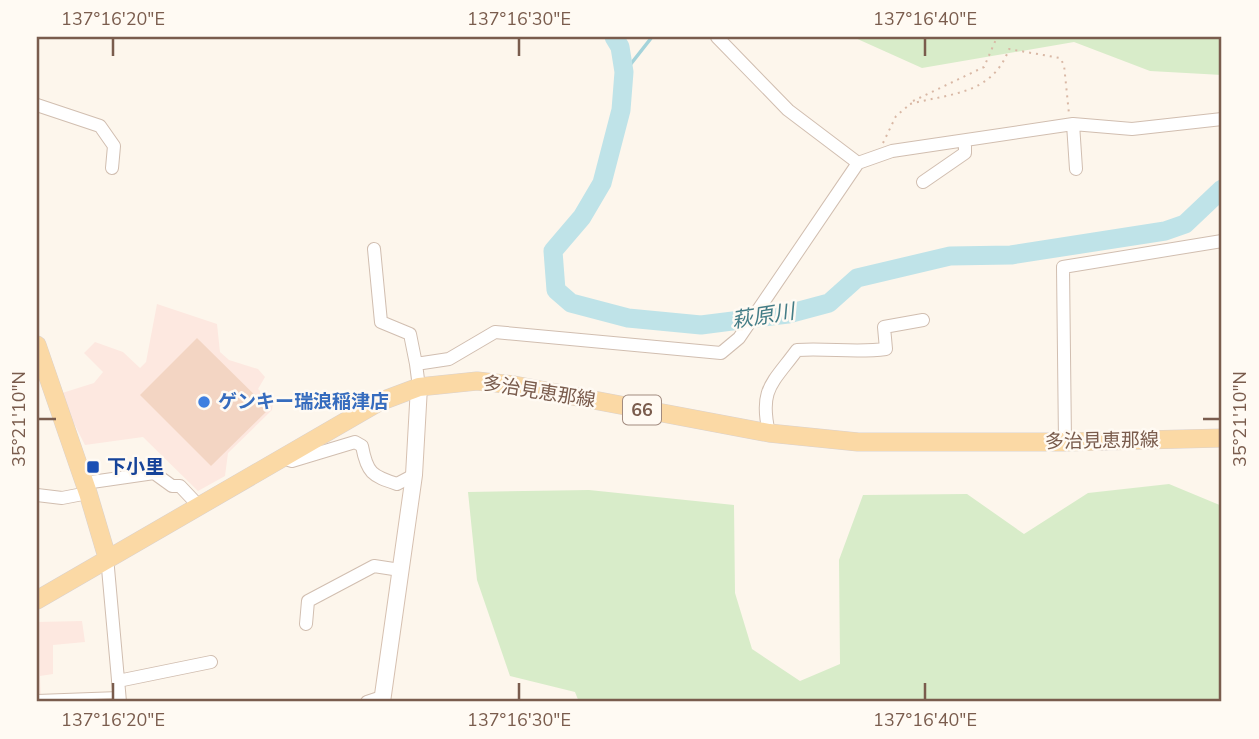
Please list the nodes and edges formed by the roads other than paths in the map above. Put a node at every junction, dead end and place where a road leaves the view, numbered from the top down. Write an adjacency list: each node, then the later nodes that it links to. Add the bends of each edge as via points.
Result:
1 (717, 37): 6 (street, via 788,110)
2 (37, 105): 7 (street, via 100,126 114,146)
3 (1222, 119): 4 (street, via 1132,129)
4 (1072, 125): 5 (street); 8 (street)
5 (965, 141): 6 (street, via 892,152); 9 (street, via 965,153)
6 (858, 163): 14 (street, via 739,338 721,353 495,332 449,359)
7 (112, 168)
8 (1076, 169)
9 (923, 182)
10 (1222, 241): 18 (street, via 1063,267)
11 (374, 249): 14 (street, via 382,322 410,334)
12 (923, 320): 16 (street, via 884,327 886,349 797,350 766,392 763,408)
13 (37, 345): 21 (main road)
14 (416, 364): 15 (street)
15 (419, 387): 16 (main road, 多治見恵那線 / 66, via 477,381 514,385); 19 (main road, 多治見恵那線 / 66, via 379,402); 20 (street)
16 (769, 433): 18 (main road, 多治見恵那線 / 66, via 858,442)
17 (1222, 438): 18 (main road, 多治見恵那線 / 66)
18 (1065, 442)
19 (282, 458): 20 (street, via 292,461 355,442 362,446 366,465 376,477 397,484); 23 (main road, 多治見恵那線 / 66)
20 (414, 474): 25 (street)
21 (87, 488): 22 (street, via 62,498); 23 (street, via 154,473 172,486 180,486); 24 (main road)
22 (37, 495)
23 (198, 505): 24 (main road, 多治見恵那線 / 66)
24 (107, 557): 26 (main road, 多治見恵那線); 29 (street)
25 (400, 570): 27 (street, via 374,566 308,601); 32 (street)
26 (37, 600)
27 (306, 624)
28 (211, 662): 29 (street)
29 (118, 681): 31 (street)
30 (37, 698): 31 (lane)
31 (120, 698)
32 (377, 700)

